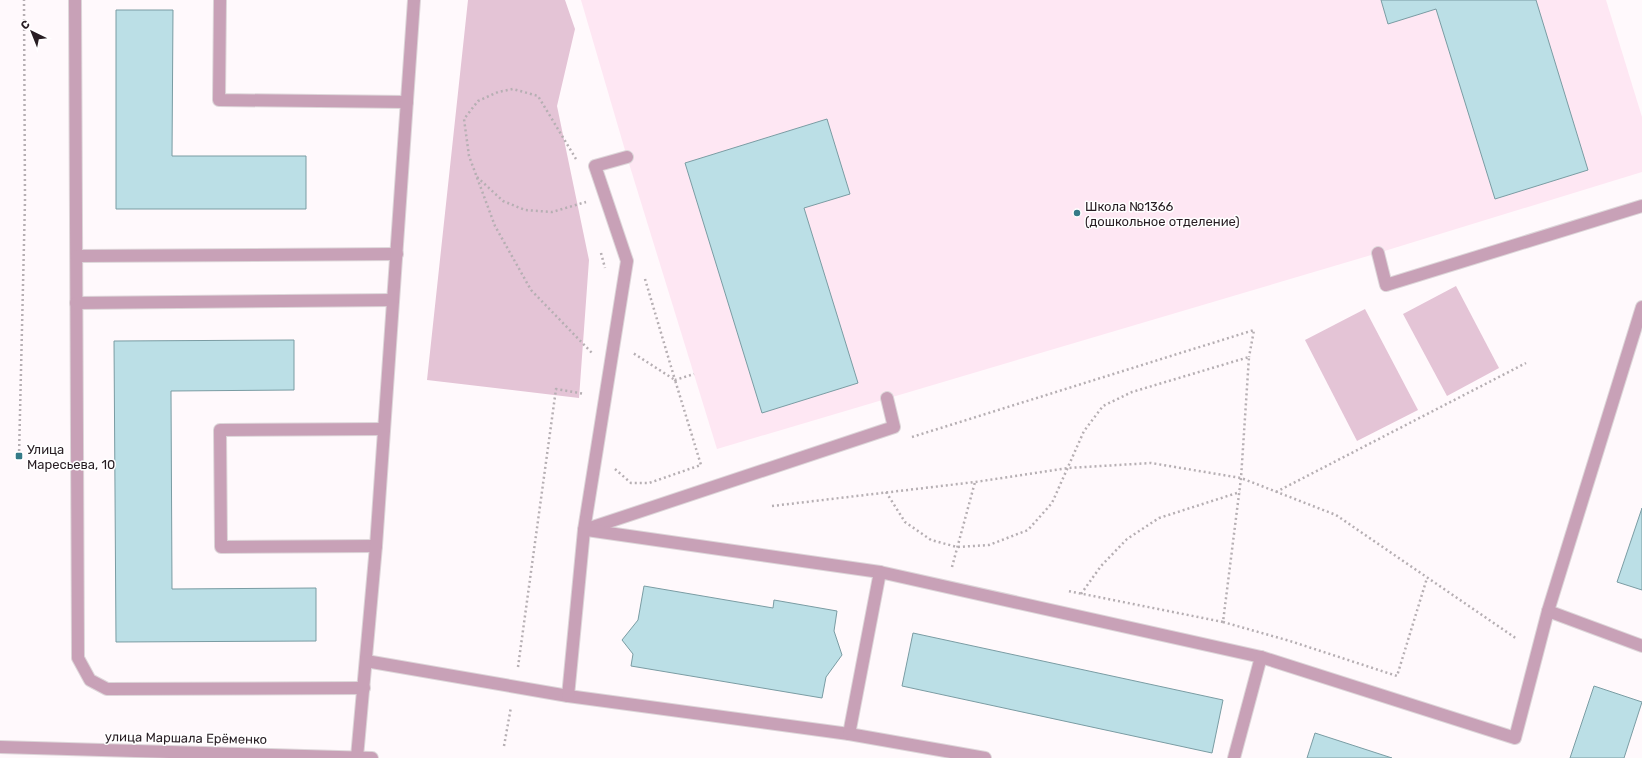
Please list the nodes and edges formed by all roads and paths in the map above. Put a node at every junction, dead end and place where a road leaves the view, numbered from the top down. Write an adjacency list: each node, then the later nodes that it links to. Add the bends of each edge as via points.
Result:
1 (24, 0): 30 (path, via 25,200)
2 (75, 0): 14 (street)
3 (220, 0): 5 (street, via 219,100)
4 (414, 0): 5 (street)
5 (407, 102): 13 (street)
6 (627, 157): 39 (street, via 595,166 627,261)
7 (578, 163): 8 (path, via 538,96 513,89 478,100 464,120 469,156)
8 (476, 177): 10 (path, via 503,201 525,210 552,212 588,201); 20 (path, via 495,226 531,290 594,355)
9 (1642, 206): 12 (street, via 1386,286)
10 (590, 208)
11 (599, 246): 16 (path, via 605,268)
12 (1378, 253)
13 (397, 254): 14 (street); 17 (street)
14 (76, 256): 18 (street)
15 (644, 273): 25 (path)
16 (604, 275)
17 (393, 300): 18 (street); 28 (street)
18 (76, 303): 55 (street, via 78,658 90,680 108,689)
19 (1642, 307): 47 (street)
20 (595, 348)
21 (628, 350): 25 (path)
22 (1249, 357): 29 (path, via 1254,330); 32 (path, via 1132,392 1103,406 1084,431); 33 (path)
23 (1526, 363): 37 (path)
24 (694, 374): 25 (path)
25 (675, 380): 31 (path, via 701,465 649,483 631,483 616,470)
26 (589, 395): 51 (path, via 556,390)
27 (887, 398): 39 (street, via 894,426)
28 (384, 429): 40 (street); 40 (street, via 220,430 221,547)
29 (906, 439)
30 (20, 456)
31 (613, 463)
32 (1068, 468): 33 (path, via 1151,463); 34 (path); 41 (path, via 1052,503 1028,530 989,545)
33 (1241, 478): 36 (path); 37 (path)
34 (975, 482): 35 (path); 41 (path)
35 (886, 492): 38 (path); 41 (path, via 905,522 931,540)
36 (1240, 492): 46 (path, via 1159,518 1134,534 1101,566); 48 (path)
37 (1276, 492): 44 (path, via 1336,515)
38 (772, 506)
39 (584, 530): 43 (street); 56 (street)
40 (376, 546): 53 (street)
41 (957, 547): 42 (path)
42 (952, 568)
43 (880, 572): 52 (street); 57 (street)
44 (1427, 578): 48 (path, via 1397,676); 49 (path)
45 (1066, 591): 46 (path)
46 (1081, 594): 48 (path)
47 (1548, 612): 50 (street); 52 (street, via 1515,738)
48 (1223, 622)
49 (1517, 639)
50 (1642, 646)
51 (520, 653)
52 (1261, 657): 63 (street)
53 (366, 661): 54 (street); 55 (street)
54 (515, 687): 56 (street); 58 (path)
55 (364, 688): 60 (street)
56 (568, 696): 57 (street)
57 (849, 734): 62 (street)
58 (504, 746)
59 (0, 747): 60 (street, улица Маршала Ерёменко)
60 (357, 756): 61 (street, улица Маршала Ерёменко)
61 (372, 758)
62 (985, 758)
63 (1234, 758)

